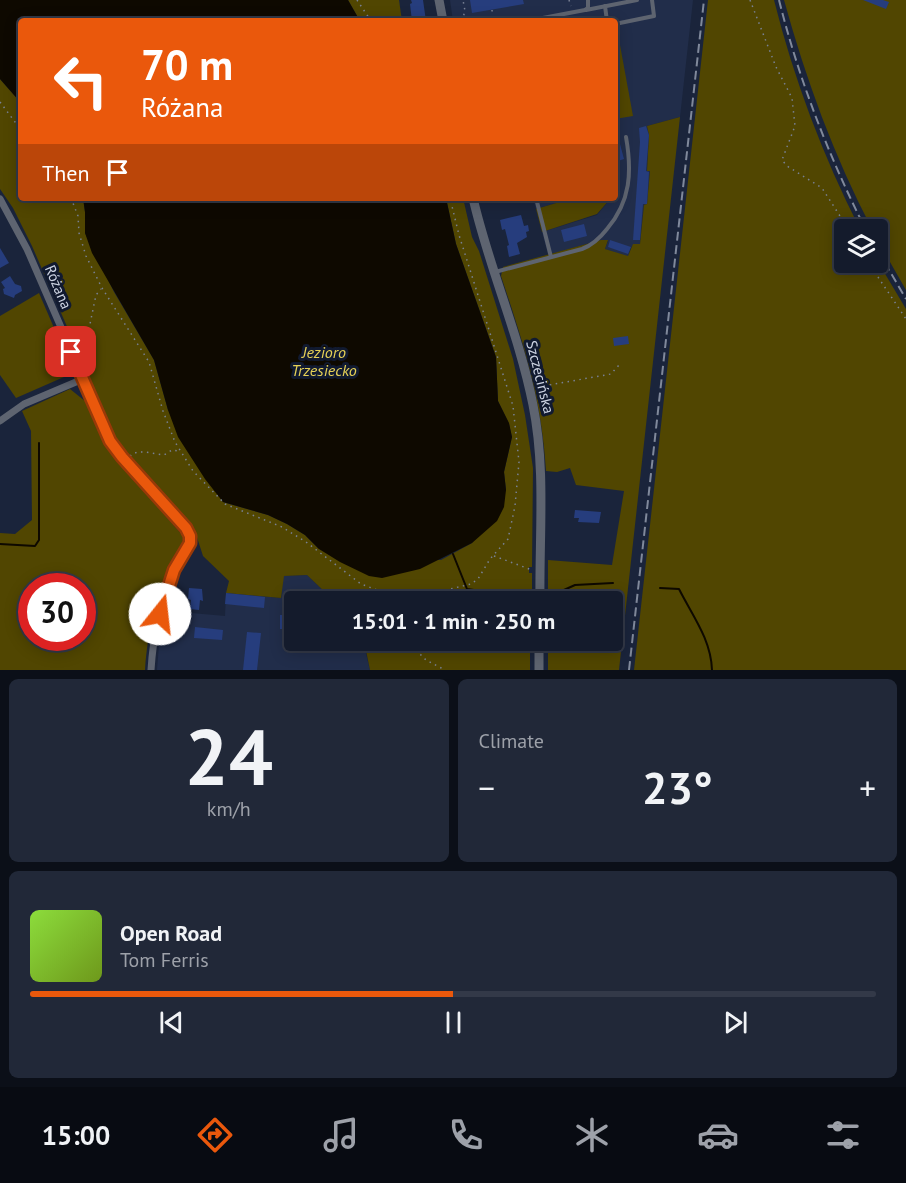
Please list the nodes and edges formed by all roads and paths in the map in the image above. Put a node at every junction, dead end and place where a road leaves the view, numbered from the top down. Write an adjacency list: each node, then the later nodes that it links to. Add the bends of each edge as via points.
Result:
1 (357, 0): 12 (path)
2 (439, 0): 13 (street)
3 (463, 0): 14 (path)
4 (637, 0): 8 (lane)
5 (651, 0): 18 (lane, via 654,16)
6 (750, 0): 27 (path, via 792,98 795,126 782,160 822,188)
7 (589, 2): 9 (lane); 11 (lane)
8 (605, 6): 9 (lane); 17 (lane)
9 (597, 8): 11 (lane)
10 (492, 10): 15 (path)
11 (583, 11): 16 (lane)
12 (369, 18)
13 (442, 18)
14 (463, 18)
15 (493, 18)
16 (544, 18)
17 (607, 18)
18 (618, 23)
19 (0, 102): 20 (path)
20 (18, 126)
21 (626, 137): 28 (lane, via 630,162 628,190 618,214 590,246)
22 (0, 199): 33 (street, Różana, via 27,249)
23 (72, 201): 31 (path, via 81,241)
24 (451, 201): 40 (path, via 508,385 517,436 514,520 508,539)
25 (474, 201): 29 (street, Szczecińska)
26 (537, 201): 28 (lane)
27 (842, 219)
28 (551, 257): 29 (lane)
29 (494, 272): 36 (street, Szczecińska)
30 (875, 273): 32 (path)
31 (102, 288): 33 (path, via 96,295 90,324); 38 (path, via 149,362)
32 (906, 319)
33 (71, 352): 35 (street, Różana)
34 (619, 365): 36 (path, via 611,374)
35 (82, 379): 37 (street, via 24,404); 39 (street, Różana, via 106,433)
36 (530, 388): 41 (street, Szczecińska, via 540,461)
37 (0, 421)
38 (180, 451): 39 (path, via 164,455 137,452); 42 (path, via 193,471 225,504 282,527 361,584)
39 (126, 460): 47 (street, Różana, via 190,536 163,603)
40 (493, 555): 41 (path); 43 (path, via 480,578)
41 (537, 570): 44 (street, Szczecińska)
42 (380, 591)
43 (440, 591)
44 (539, 591)
45 (417, 651): 48 (path)
46 (540, 651): 49 (street)
47 (151, 670)
48 (445, 670)
49 (539, 670)

